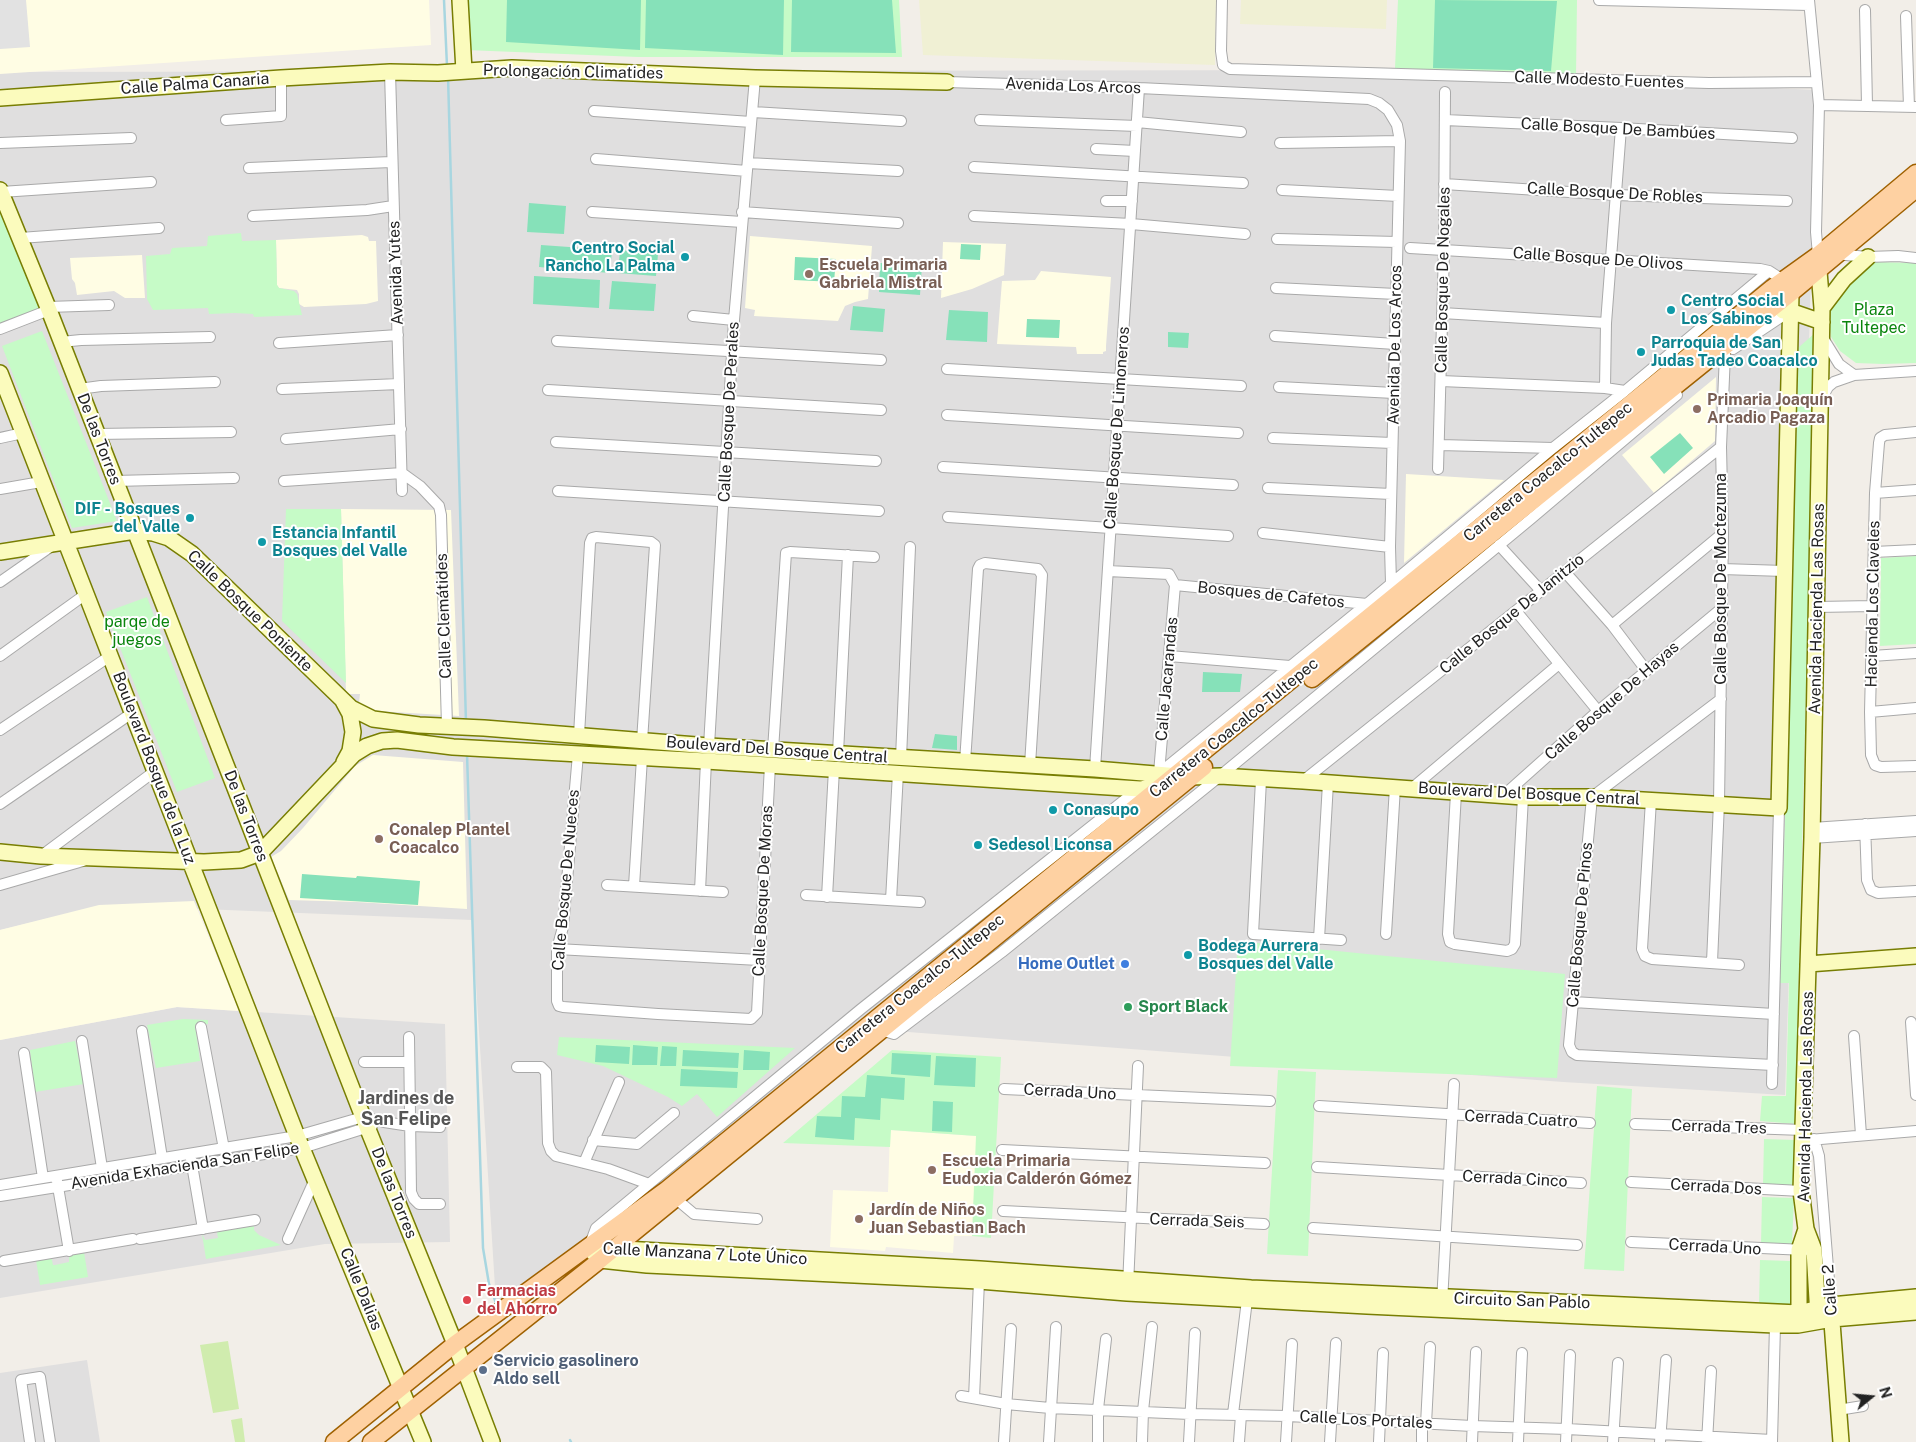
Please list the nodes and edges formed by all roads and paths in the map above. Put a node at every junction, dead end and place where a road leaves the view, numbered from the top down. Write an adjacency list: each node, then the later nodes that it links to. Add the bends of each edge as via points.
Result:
1 (460, 0): 8 (street)
2 (1222, 0): 12 (street, Calle Modesto Fuentes, via 1221,51 1223,65 1230,69 1708,83)
3 (1599, 0): 4 (street)
4 (1809, 3): 12 (street)
5 (1865, 10): 17 (street)
6 (1906, 16): 18 (street)
7 (390, 72): 8 (street, Prolongación Climatides); 9 (street, Calle Palma Canaria); 37 (street, Avenida Yutes)
8 (460, 72): 10 (street, Prolongación Climatides, via 512,68)
9 (281, 78): 15 (street, Calle Palma Canaria); 22 (street, via 282,116)
10 (756, 78): 11 (street, Avenida Los Arcos); 21 (street, Calle Bosque De Perales)
11 (947, 82): 13 (street, Avenida Los Arcos)
12 (1817, 82): 16 (street)
13 (1139, 88): 20 (street, Avenida Los Arcos, via 1369,99); 26 (street, Calle Bosque De Limoneros)
14 (1445, 92): 24 (street, Calle Bosque De Nogales)
15 (0, 98)
16 (1819, 105): 17 (street); 69 (street, via 1816,232)
17 (1867, 105): 18 (street)
18 (1912, 107)
19 (594, 110): 21 (street)
20 (1388, 110): 31 (street, Avenida De Los Arcos, via 1397,124)
21 (752, 117): 25 (street); 38 (street, Calle Bosque De Perales)
22 (226, 120)
23 (980, 120): 26 (street)
24 (1445, 120): 27 (street, Calle Bosque De Bambúes); 46 (street, Calle Bosque De Nogales)
25 (901, 121)
26 (1137, 124): 28 (street); 35 (street, Calle Bosque De Limoneros)
27 (1621, 128): 30 (street, Calle Bosque De Bambúes); 50 (street)
28 (1241, 132)
29 (131, 138): 32 (street)
30 (1792, 138)
31 (1400, 141): 33 (street); 51 (street, Avenida De Los Arcos)
32 (0, 143)
33 (1280, 143)
34 (1096, 149): 35 (street)
35 (1135, 151): 43 (street, Calle Bosque De Limoneros)
36 (596, 158): 38 (street)
37 (391, 162): 40 (street); 55 (street, Avenida Yutes)
38 (747, 167): 41 (street); 59 (street, Calle Bosque De Perales)
39 (974, 167): 43 (street)
40 (249, 168)
41 (898, 171)
42 (1916, 173): 69 (main road, Carretera Coacalco-Tultepec)
43 (1134, 175): 45 (street); 53 (street, Calle Bosque De Limoneros)
44 (151, 182): 49 (street)
45 (1243, 182)
46 (1444, 184): 50 (street, Calle Bosque De Robles); 68 (street, Calle Bosque De Nogales)
47 (1916, 189): 69 (main road, Carretera Coacalco-Tultepec)
48 (1282, 190): 51 (street)
49 (0, 191): 64 (street, De las Torres)
50 (1616, 194): 54 (street, Calle Bosque De Robles); 72 (street)
51 (1398, 196): 66 (street, Avenida De Los Arcos)
52 (1106, 200): 53 (street)
53 (1132, 201): 61 (street, Calle Bosque De Limoneros)
54 (1787, 201)
55 (393, 206): 57 (street); 87 (street, Avenida Yutes)
56 (592, 212): 59 (street)
57 (253, 216)
58 (974, 216): 61 (street)
59 (742, 217): 60 (street); 83 (street, Calle Bosque De Perales)
60 (898, 223)
61 (1130, 224): 63 (street); 100 (street, Calle Bosque De Limoneros)
62 (159, 228): 64 (street)
63 (1245, 234)
64 (20, 238): 78 (street, De las Torres)
65 (1277, 239): 66 (street)
66 (1397, 242): 76 (street, Avenida De Los Arcos)
67 (1410, 248): 68 (street, Calle Bosque De Olivos)
68 (1444, 250): 72 (street, Calle Bosque De Olivos); 81 (street, Calle Bosque De Nogales)
69 (1824, 257): 70 (street); 74 (main road, Carretera Coacalco-Tultepec); 84 (street, Avenida Hacienda Las Rosas)
70 (1868, 258): 71 (street); 84 (street, via 1844,279)
71 (1916, 258)
72 (1611, 260): 73 (street, Calle Bosque De Olivos); 85 (street)
73 (1769, 271): 74 (street, Calle Bosque De Olivos); 111 (street)
74 (1787, 286): 79 (street); 80 (main road, Carretera Coacalco-Tultepec); 221 (main road, Carretera Coacalco-Tultepec)
75 (1276, 288): 76 (street)
76 (1396, 294): 93 (street, Avenida De Los Arcos)
77 (109, 305): 78 (street)
78 (49, 309): 86 (street); 91 (street, De las Torres)
79 (1790, 311): 80 (street); 84 (street); 95 (street); 169 (street)
80 (1766, 312): 221 (main road, Carretera Coacalco-Tultepec)
81 (1442, 313): 85 (street); 101 (street, Calle Bosque De Nogales)
82 (692, 316): 83 (street)
83 (734, 320): 94 (street, Calle Bosque De Perales)
84 (1822, 322): 99 (street, via 1827,347 1839,364); 114 (street, Avenida Hacienda Las Rosas)
85 (1606, 323): 107 (street)
86 (0, 329)
87 (398, 335): 92 (street); 104 (street, Avenida Yutes)
88 (1275, 336): 93 (street)
89 (210, 337): 91 (street)
90 (557, 341): 94 (street)
91 (61, 342): 108 (street, De las Torres)
92 (279, 343)
93 (1395, 344): 112 (street, Avenida De Los Arcos)
94 (732, 352): 96 (street); 113 (street, Calle Bosque De Perales)
95 (1725, 354): 130 (street, Calle Bosque De Moctezuma); 160 (street)
96 (881, 360)
97 (947, 369): 100 (street)
98 (1916, 371): 99 (street)
99 (1854, 375): 114 (street, via 1834,382 1823,393)
100 (1120, 378): 105 (street); 117 (street, Calle Bosque De Limoneros)
101 (1441, 381): 107 (street); 129 (street, Calle Bosque De Nogales)
102 (215, 382): 108 (street)
103 (2, 383): 121 (street, Boulevard Bosque de la Luz)
104 (399, 384): 109 (street); 118 (street, Avenida Yutes)
105 (1241, 386)
106 (1279, 387): 112 (street)
107 (1605, 388): 111 (street)
108 (79, 389): 123 (street, De las Torres)
109 (282, 390)
110 (548, 390): 113 (street)
111 (1624, 391): 131 (street)
112 (1394, 393): 128 (street, Avenida De Los Arcos)
113 (729, 401): 115 (street); 132 (street, Calle Bosque De Perales)
114 (1821, 401): 178 (street, Avenida Hacienda Las Rosas)
115 (881, 410)
116 (947, 415): 117 (street)
117 (1117, 426): 122 (street); 138 (street, Calle Bosque De Limoneros)
118 (400, 428): 126 (street); 136 (street, Avenida Yutes)
119 (231, 432): 123 (street)
120 (1916, 432): 148 (street, Hacienda Los Claveles, via 1880,438)
121 (23, 433): 124 (street); 141 (street, Boulevard Bosque de la Luz)
122 (1238, 433)
123 (97, 434): 139 (street, De las Torres)
124 (0, 438)
125 (1273, 438): 128 (street)
126 (286, 439)
127 (556, 442): 132 (street)
128 (1392, 443): 149 (street, Avenida De Los Arcos)
129 (1440, 445): 131 (street); 135 (street, Calle Bosque De Nogales)
130 (1721, 447): 155 (street, Calle Bosque De Moctezuma); 170 (street, Calle Bosque De Janitzio)
131 (1553, 448): 172 (street)
132 (726, 452): 133 (street); 150 (street, Calle Bosque De Perales)
133 (876, 461)
134 (943, 467): 138 (street)
135 (1438, 469)
136 (402, 473): 140 (street); 146 (street, Avenida Yutes); 196 (street, Calle Clemátides, via 439,506 441,515)
137 (234, 478): 139 (street)
138 (1114, 478): 142 (street); 153 (street, Calle Bosque De Limoneros)
139 (115, 481): 154 (street, De las Torres)
140 (284, 481)
141 (41, 482): 144 (street); 158 (street, Boulevard Bosque de la Luz)
142 (1233, 486)
143 (1268, 488): 149 (street)
144 (0, 489)
145 (1916, 490): 148 (street)
146 (402, 491)
147 (558, 492): 150 (street)
148 (1875, 493): 164 (street, Hacienda Los Claveles)
149 (1391, 494): 161 (street, Avenida De Los Arcos)
150 (724, 501): 151 (street); 206 (street, Calle Bosque De Perales)
151 (879, 511)
152 (948, 517): 153 (street)
153 (1111, 528): 157 (street); 168 (street, Calle Bosque De Limoneros)
154 (135, 531): 158 (street, Calle Bosque Poniente); 190 (street, Calle Bosque Poniente, via 169,538 192,554); 242 (street, De las Torres)
155 (1723, 532): 167 (street, Calle Bosque De Moctezuma); 181 (street)
156 (1263, 533): 161 (street)
157 (1228, 536)
158 (60, 543): 163 (street, Calle Bosque Poniente); 171 (street); 175 (street, Boulevard Bosque de la Luz)
159 (910, 546): 208 (street)
160 (1499, 546): 174 (street); 220 (street)
161 (1390, 547): 172 (street, Avenida De Los Arcos)
162 (1916, 550): 164 (street)
163 (0, 552)
164 (1874, 552): 177 (street, Hacienda Los Claveles)
165 (848, 555): 166 (street); 201 (street, via 786,553); 204 (street)
166 (874, 556)
167 (1722, 569): 169 (street); 179 (street, Calle Bosque De Moctezuma)
168 (1108, 571): 173 (street, via 1169,574); 217 (street, Calle Bosque De Limoneros)
169 (1784, 571): 236 (street)
170 (1565, 572): 174 (street, Calle Bosque De Janitzio); 181 (street)
171 (0, 582)
172 (1391, 583): 176 (street)
173 (1175, 585): 176 (street, Bosques de Cafetos); 185 (street, Calle Jacarandas)
174 (1541, 591): 180 (street, Calle Bosque De Janitzio)
175 (86, 594): 183 (street); 184 (street, Boulevard Bosque de la Luz)
176 (1367, 604): 188 (street)
177 (1873, 606): 178 (street); 186 (street, Hacienda Los Claveles)
178 (1817, 607): 240 (street, Avenida Hacienda Las Rosas)
179 (1722, 608): 189 (street, Calle Bosque De Hayas); 191 (street, Calle Bosque De Moctezuma)
180 (1516, 611): 187 (street); 223 (street, Calle Bosque De Janitzio)
181 (1612, 625): 189 (street)
182 (1916, 653): 186 (street)
183 (0, 656)
184 (110, 656): 195 (street, Boulevard Bosque de la Luz); 197 (street)
185 (1169, 656): 188 (street); 221 (street, Calle Jacarandas)
186 (1872, 656): 194 (street, Hacienda Los Claveles)
187 (1559, 664): 193 (street); 228 (street)
188 (1290, 666): 221 (street)
189 (1646, 670): 193 (street, Calle Bosque De Hayas)
190 (340, 698): 196 (street, Boulevard Del Bosque Central, via 351,708 373,719); 213 (street, via 350,714 353,732 350,751)
191 (1720, 699): 232 (street); 235 (street, Calle Bosque De Moctezuma)
192 (1916, 708): 194 (street)
193 (1598, 710): 230 (street, Calle Bosque De Hayas)
194 (1870, 712): 212 (street, Hacienda Los Claveles, via 1874,765)
195 (132, 713): 218 (street, Boulevard Bosque de la Luz); 234 (street)
196 (450, 727): 198 (street, Boulevard Del Bosque Central)
197 (0, 730)
198 (554, 734): 199 (street, Boulevard Del Bosque Central); 203 (street)
199 (578, 736): 200 (street, Boulevard Del Bosque Central); 200 (street, via 590,543 596,537 652,542 655,546)
200 (642, 741): 206 (street, Boulevard Del Bosque Central)
201 (773, 750): 202 (street, Boulevard Del Bosque Central); 206 (street, Boulevard Del Bosque Central)
202 (801, 751): 204 (street, Boulevard Del Bosque Central); 214 (street)
203 (553, 752): 205 (street, Boulevard Del Bosque Central); 213 (street, Boulevard Del Bosque Central, via 382,741 354,754)
204 (838, 753): 208 (street, Boulevard Del Bosque Central)
205 (578, 754): 207 (street, Boulevard Del Bosque Central); 259 (street, Calle Bosque De Nueces, via 563,927)
206 (708, 754): 207 (street, Boulevard Del Bosque Central); 210 (street, Boulevard Del Bosque Central); 249 (street, Calle Bosque De Perales)
207 (642, 758): 248 (street)
208 (901, 758): 209 (street, Boulevard Del Bosque Central)
209 (965, 762): 211 (street, Boulevard Del Bosque Central); 211 (street, via 978,569 985,563 1038,569 1042,576)
210 (770, 765): 214 (street, Boulevard Del Bosque Central); 261 (street, Calle Bosque De Moras)
211 (1030, 765): 215 (street, Boulevard Del Bosque Central)
212 (1916, 766)
213 (341, 767): 242 (street)
214 (801, 767): 216 (street, Boulevard Del Bosque Central)
215 (1062, 767): 217 (street, Boulevard Del Bosque Central); 225 (street)
216 (834, 769): 219 (street, Boulevard Del Bosque Central); 253 (street)
217 (1095, 769): 221 (street, Boulevard Del Bosque Central)
218 (155, 771): 243 (street); 245 (street, Boulevard Bosque de la Luz)
219 (898, 773): 225 (street, Boulevard Del Bosque Central); 254 (street)
220 (1220, 776): 221 (street, Boulevard Del Bosque Central); 222 (street, Boulevard Del Bosque Central); 270 (street, via 1002,952 894,1034)
221 (1176, 778): 227 (street, Boulevard Del Bosque Central); 270 (main road, Carretera Coacalco-Tultepec); 335 (main road, Carretera Coacalco-Tultepec, via 666,1190)
222 (1261, 780): 223 (street, Boulevard Del Bosque Central); 257 (street, via 1253,934)
223 (1303, 781): 224 (street, Boulevard Del Bosque Central)
224 (1328, 783): 226 (street, Boulevard Del Bosque Central); 257 (street)
225 (1061, 784): 227 (street, Boulevard Del Bosque Central)
226 (1395, 787): 228 (street, Boulevard Del Bosque Central); 256 (street)
227 (1140, 789): 316 (street, via 861,1009)
228 (1411, 789): 229 (street, Boulevard Del Bosque Central)
229 (1456, 793): 230 (street, Boulevard Del Bosque Central); 231 (street, via 1450,942 1507,950 1515,944)
230 (1504, 795): 231 (street, Boulevard Del Bosque Central)
231 (1523, 797): 232 (street, Boulevard Del Bosque Central)
232 (1592, 797): 233 (street, Boulevard Del Bosque Central); 265 (street, Calle Bosque De Pinos)
233 (1651, 800): 235 (street, Boulevard Del Bosque Central); 262 (street, via 1642,949 1645,956 1652,958)
234 (0, 804)
235 (1719, 804): 236 (street, Boulevard Del Bosque Central); 262 (street, Calle Bosque De Moctezuma)
236 (1779, 808): 267 (street)
237 (1916, 821): 238 (street)
238 (1866, 829): 239 (street); 240 (street); 250 (street, via 1867,880 1871,890 1878,893)
239 (1916, 831)
240 (1812, 833): 263 (street, Avenida Hacienda Las Rosas)
241 (0, 852): 243 (street)
242 (260, 853): 245 (street, via 241,860); 291 (street, De las Torres)
243 (41, 856): 244 (street)
244 (92, 858): 245 (street); 246 (street)
245 (191, 861): 300 (street, Boulevard Bosque de la Luz)
246 (0, 885)
247 (607, 885): 248 (street)
248 (634, 886): 249 (street)
249 (700, 891): 251 (street)
250 (1916, 891)
251 (723, 892)
252 (806, 895): 253 (street)
253 (827, 896): 254 (street)
254 (891, 900): 255 (street)
255 (920, 902)
256 (1386, 934)
257 (1319, 939): 258 (street)
258 (1341, 940)
259 (557, 949): 261 (street); 266 (street, Calle Bosque De Nueces, via 559,1006)
260 (1916, 956): 263 (street)
261 (759, 960): 266 (street, Calle Bosque De Moras, via 755,1017)
262 (1712, 962): 264 (street)
263 (1808, 964): 298 (street, Avenida Hacienda Las Rosas)
264 (1739, 965)
265 (1573, 1002): 267 (street); 278 (street, Calle Bosque De Pinos, via 1569,1045 1577,1055)
266 (658, 1014)
267 (1774, 1014): 278 (street)
268 (1911, 1022): 286 (street)
269 (201, 1027): 301 (street)
270 (882, 1030): 322 (main road, Carretera Coacalco-Tultepec)
271 (142, 1031): 305 (street)
272 (1854, 1036): 297 (street)
273 (409, 1037): 277 (street)
274 (82, 1042): 310 (street)
275 (24, 1053): 313 (street)
276 (364, 1062): 277 (street)
277 (409, 1062): 294 (street)
278 (1772, 1065): 283 (street)
279 (1138, 1066): 285 (street)
280 (517, 1067): 307 (street, via 544,1069 551,1151 556,1156)
281 (619, 1082): 299 (street)
282 (1454, 1084): 290 (street)
283 (1772, 1084)
284 (1004, 1088): 285 (street, Cerrada Uno)
285 (1136, 1095): 287 (street); 304 (street)
286 (1916, 1095)
287 (1270, 1101)
288 (1319, 1106): 290 (street)
289 (674, 1114): 299 (street, via 637,1144)
290 (1452, 1115): 292 (street, Cerrada Cuatro); 312 (street)
291 (365, 1122): 294 (street, Avenida Exhacienda San Felipe); 300 (street, Avenida Exhacienda San Felipe); 358 (street, De las Torres)
292 (1590, 1123)
293 (1635, 1124): 298 (street, Cerrada Tres)
294 (410, 1126): 295 (street); 323 (street, via 411,1192 414,1200 419,1204)
295 (440, 1127)
296 (1916, 1131): 297 (street, Cerrada Tres)
297 (1861, 1136): 298 (street, Cerrada Tres)
298 (1807, 1137): 320 (street, Avenida Hacienda Las Rosas); 349 (street, Calle 2, via 1819,1156)
299 (594, 1140): 307 (street)
300 (300, 1142): 301 (street, Avenida Exhacienda San Felipe); 308 (street, Avenida Exhacienda San Felipe); 314 (street, Calle Dalias)
301 (224, 1149): 303 (street, Avenida Exhacienda San Felipe)
302 (1002, 1150): 304 (street)
303 (191, 1154): 305 (street, Avenida Exhacienda San Felipe); 308 (street)
304 (1133, 1157): 306 (street); 326 (street)
305 (162, 1158): 310 (street, Avenida Exhacienda San Felipe)
306 (1265, 1162)
307 (584, 1163): 316 (street)
308 (192, 1165): 319 (street, Avenida Exhacienda San Felipe); 330 (street)
309 (1317, 1167): 312 (street)
310 (102, 1168): 311 (street, Avenida Exhacienda San Felipe)
311 (56, 1175): 313 (street, Avenida Exhacienda San Felipe); 319 (street)
312 (1449, 1176): 317 (street, Cerrada Cinco); 331 (street)
313 (42, 1178): 318 (street, Avenida Exhacienda San Felipe)
314 (315, 1179): 332 (street); 369 (street, Calle Dalias)
315 (1631, 1182): 320 (street, Cerrada Dos)
316 (649, 1184): 335 (street, via 596,1228)
317 (1581, 1184)
318 (0, 1185)
319 (58, 1187): 321 (street, Avenida Exhacienda San Felipe); 338 (street)
320 (1801, 1192): 337 (street, Avenida Hacienda Las Rosas)
321 (0, 1196)
322 (675, 1198): 325 (street, via 694,1214); 336 (main road, Carretera Coacalco-Tultepec)
323 (440, 1204)
324 (1002, 1211): 326 (street)
325 (757, 1219)
326 (1130, 1219): 328 (street, Cerrada Seis); 343 (street)
327 (255, 1220): 330 (street)
328 (1264, 1224)
329 (1314, 1228): 331 (street)
330 (203, 1229): 338 (street)
331 (1445, 1237): 334 (street); 347 (street)
332 (288, 1239)
333 (1631, 1242): 337 (street, Cerrada Uno)
334 (1577, 1245)
335 (588, 1247): 336 (street, Calle Manzana 7 Lote Único); 339 (street, Calle Manzana 7 Lote Único); 358 (main road, Carretera Coacalco-Tultepec)
336 (613, 1249): 339 (main road, Carretera Coacalco-Tultepec); 341 (street, Calle Manzana 7 Lote Único)
337 (1806, 1250): 349 (street, Avenida Hacienda Las Rosas); 350 (street, Avenida Hacienda Las Rosas)
338 (69, 1251): 340 (street)
339 (600, 1260): 342 (street, Calle Manzana 7 Lote Único); 367 (main road, Carretera Coacalco-Tultepec)
340 (4, 1261)
341 (1032, 1279): 342 (street, Calle Manzana 7 Lote Único); 343 (street, Calle Manzana 7 Lote Único)
342 (979, 1281): 371 (street)
343 (1128, 1287): 345 (street, Circuito San Pablo); 346 (street, Circuito San Pablo)
344 (1916, 1297): 349 (street, Circuito San Pablo)
345 (1247, 1300): 346 (street, Circuito San Pablo); 380 (street)
346 (1368, 1300): 347 (street, Circuito San Pablo)
347 (1442, 1304): 350 (street, Circuito San Pablo); 351 (street, Circuito San Pablo)
348 (1916, 1312): 349 (street, Circuito San Pablo)
349 (1824, 1314): 350 (street, Circuito San Pablo); 377 (street, Calle 2)
350 (1799, 1319): 351 (street, Circuito San Pablo)
351 (1775, 1325): 391 (street)
352 (1152, 1327): 378 (street)
353 (1056, 1328): 374 (street)
354 (1011, 1330): 372 (street)
355 (1195, 1333): 379 (street)
356 (1106, 1339): 376 (street)
357 (1336, 1343): 382 (street)
358 (456, 1344): 367 (street, De las Torres); 369 (main road, Carretera Coacalco-Tultepec)
359 (1292, 1344): 381 (street)
360 (1430, 1347): 384 (street)
361 (1476, 1352): 385 (street)
362 (1522, 1353): 386 (street)
363 (1383, 1354): 383 (street)
364 (1570, 1354): 387 (street)
365 (1666, 1360): 389 (street)
366 (1618, 1363): 388 (street)
367 (464, 1367): 375 (main road, Carretera Coacalco-Tultepec); 397 (street, De las Torres)
368 (1711, 1371): 390 (street)
369 (401, 1387): 375 (street, Calle Dalias); 394 (main road, Carretera Coacalco-Tultepec)
370 (961, 1396): 371 (street, Calle Los Portales)
371 (974, 1398): 372 (street, Calle Los Portales)
372 (1006, 1404): 374 (street, Calle Los Portales); 398 (street)
373 (1863, 1406): 377 (street)
374 (1050, 1408): 376 (street, Calle Los Portales); 399 (street)
375 (410, 1409): 395 (main road, Carretera Coacalco-Tultepec); 396 (street, Calle Dalias)
376 (1098, 1409): 378 (street, Calle Los Portales); 400 (street)
377 (1838, 1410): 411 (street, Calle 2)
378 (1143, 1411): 379 (street, Calle Los Portales); 401 (street)
379 (1190, 1414): 380 (street, Calle Los Portales); 402 (street)
380 (1237, 1415): 381 (street, Calle Los Portales); 403 (street)
381 (1288, 1416): 382 (street, Calle Los Portales); 404 (street)
382 (1332, 1418): 383 (street, Calle Los Portales); 405 (street)
383 (1380, 1421): 384 (street, Calle Los Portales); 406 (street)
384 (1424, 1424): 385 (street, Calle Los Portales); 407 (street)
385 (1472, 1426): 386 (street, Calle Los Portales); 408 (street)
386 (1518, 1427): 387 (street, Calle Los Portales); 409 (street)
387 (1567, 1429): 388 (street, Calle Los Portales); 410 (street)
388 (1613, 1437): 389 (street, Calle Los Portales)
389 (1660, 1438): 390 (street, Calle Los Portales)
390 (1707, 1440): 391 (street, Calle Los Portales)
391 (1772, 1441)
392 (30, 1442): 393 (street, via 21,1380 40,1377)
393 (50, 1442)
394 (334, 1442)
395 (370, 1442)
396 (423, 1442)
397 (492, 1442)
398 (1004, 1442)
399 (1049, 1442)
400 (1098, 1442)
401 (1142, 1442)
402 (1189, 1442)
403 (1240, 1442)
404 (1286, 1442)
405 (1330, 1442)
406 (1378, 1442)
407 (1422, 1442)
408 (1472, 1442)
409 (1518, 1442)
410 (1566, 1442)
411 (1841, 1442)

